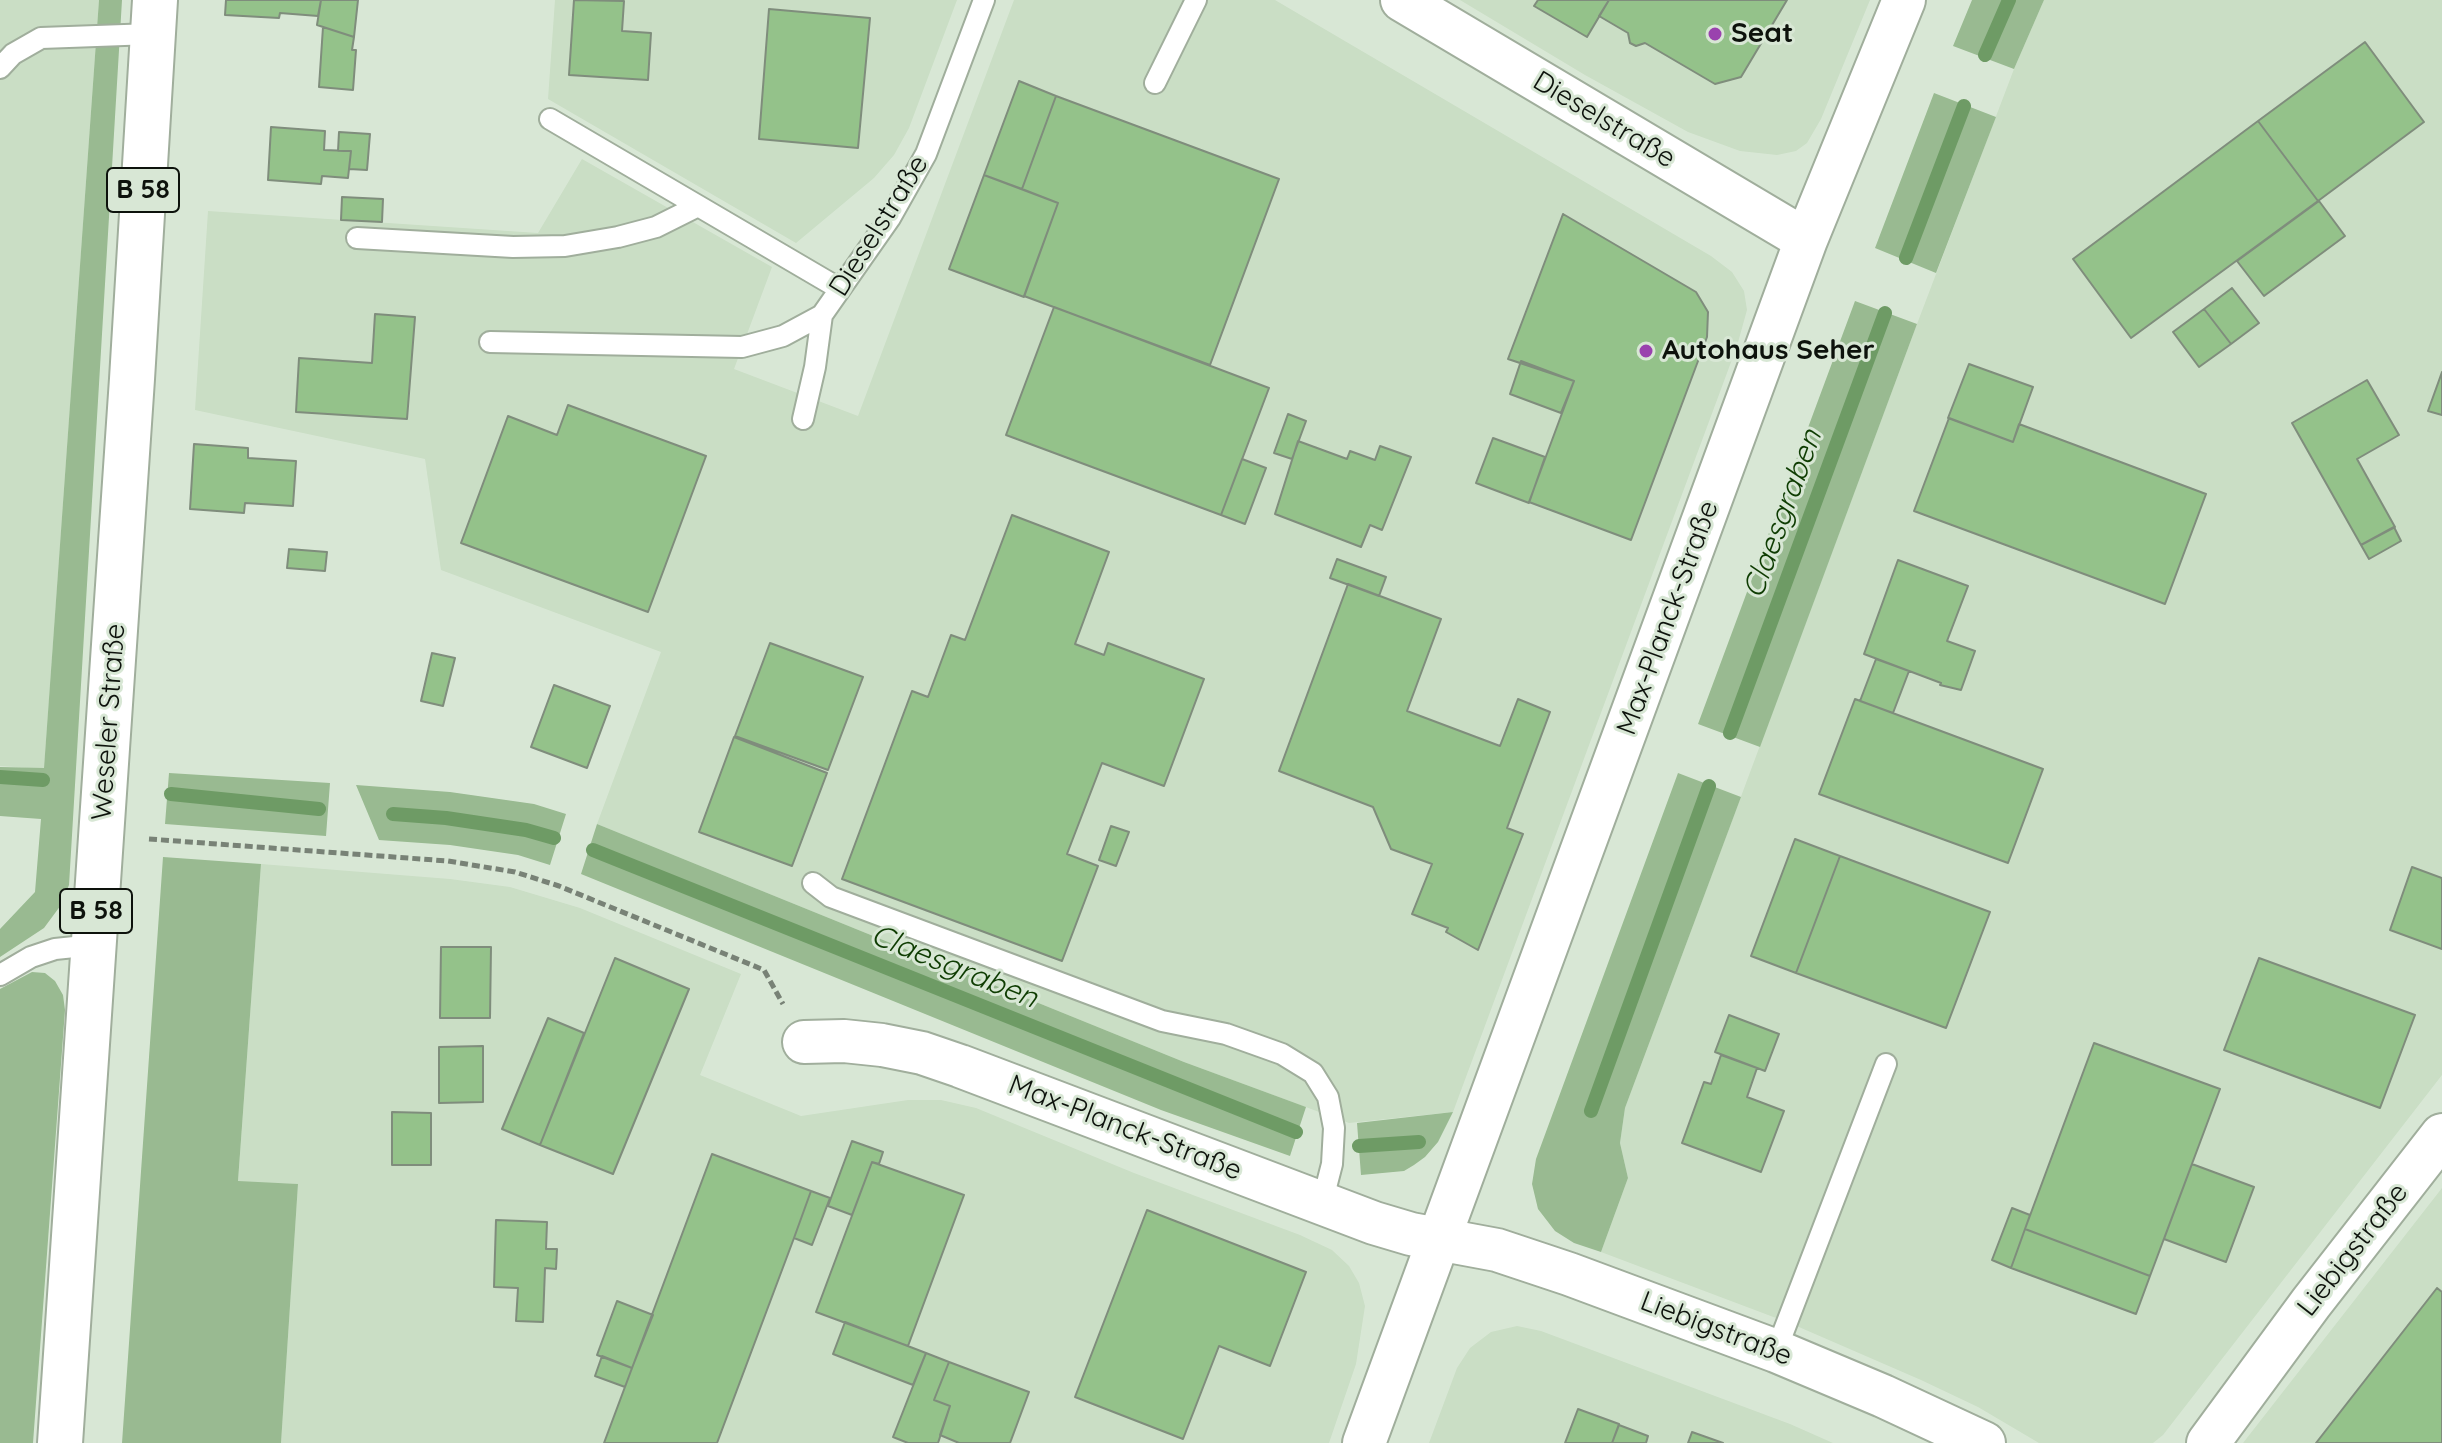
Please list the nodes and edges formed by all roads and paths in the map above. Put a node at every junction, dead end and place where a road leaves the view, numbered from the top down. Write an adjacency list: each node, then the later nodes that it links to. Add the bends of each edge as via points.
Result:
1 (984, 0): 12 (lane, Dieselstraße, via 926,154 890,218)
2 (1196, 0): 7 (lane)
3 (1402, 0): 11 (street, Dieselstraße)
4 (1904, 0): 11 (street, Max-Planck-Straße)
5 (153, 17): 6 (lane, via 41,38); 18 (main road, Weseler Straße / B 58)
6 (0, 68)
7 (1155, 83)
8 (550, 119): 9 (lane)
9 (698, 206): 10 (lane, via 656,227 565,246); 12 (lane)
10 (357, 238)
11 (1806, 240): 24 (street, Max-Planck-Straße)
12 (840, 289): 13 (lane, Dieselstraße)
13 (822, 315): 14 (lane, via 783,336 742,347); 15 (lane)
14 (490, 342)
15 (803, 419)
16 (149, 839): 20 (path, via 448,861 515,872 764,970)
17 (813, 883): 23 (lane, via 831,897 1100,999 1282,1054 1313,1073 1328,1097 1334,1128)
18 (94, 945): 19 (lane, via 55,949); 26 (main road, Weseler Straße / B 58)
19 (0, 975)
20 (804, 1042): 23 (street, Max-Planck-Straße, via 844,1041 922,1053)
21 (1886, 1064): 25 (lane)
22 (2442, 1135): 29 (street, Liebigstraße)
23 (1322, 1203): 24 (street, Max-Planck-Straße)
24 (1440, 1240): 25 (street, Liebigstraße, via 1497,1250); 27 (street, Max-Planck-Straße)
25 (1776, 1351): 28 (street, Liebigstraße)
26 (60, 1443)
27 (1364, 1443)
28 (1984, 1443)
29 (2208, 1443)

